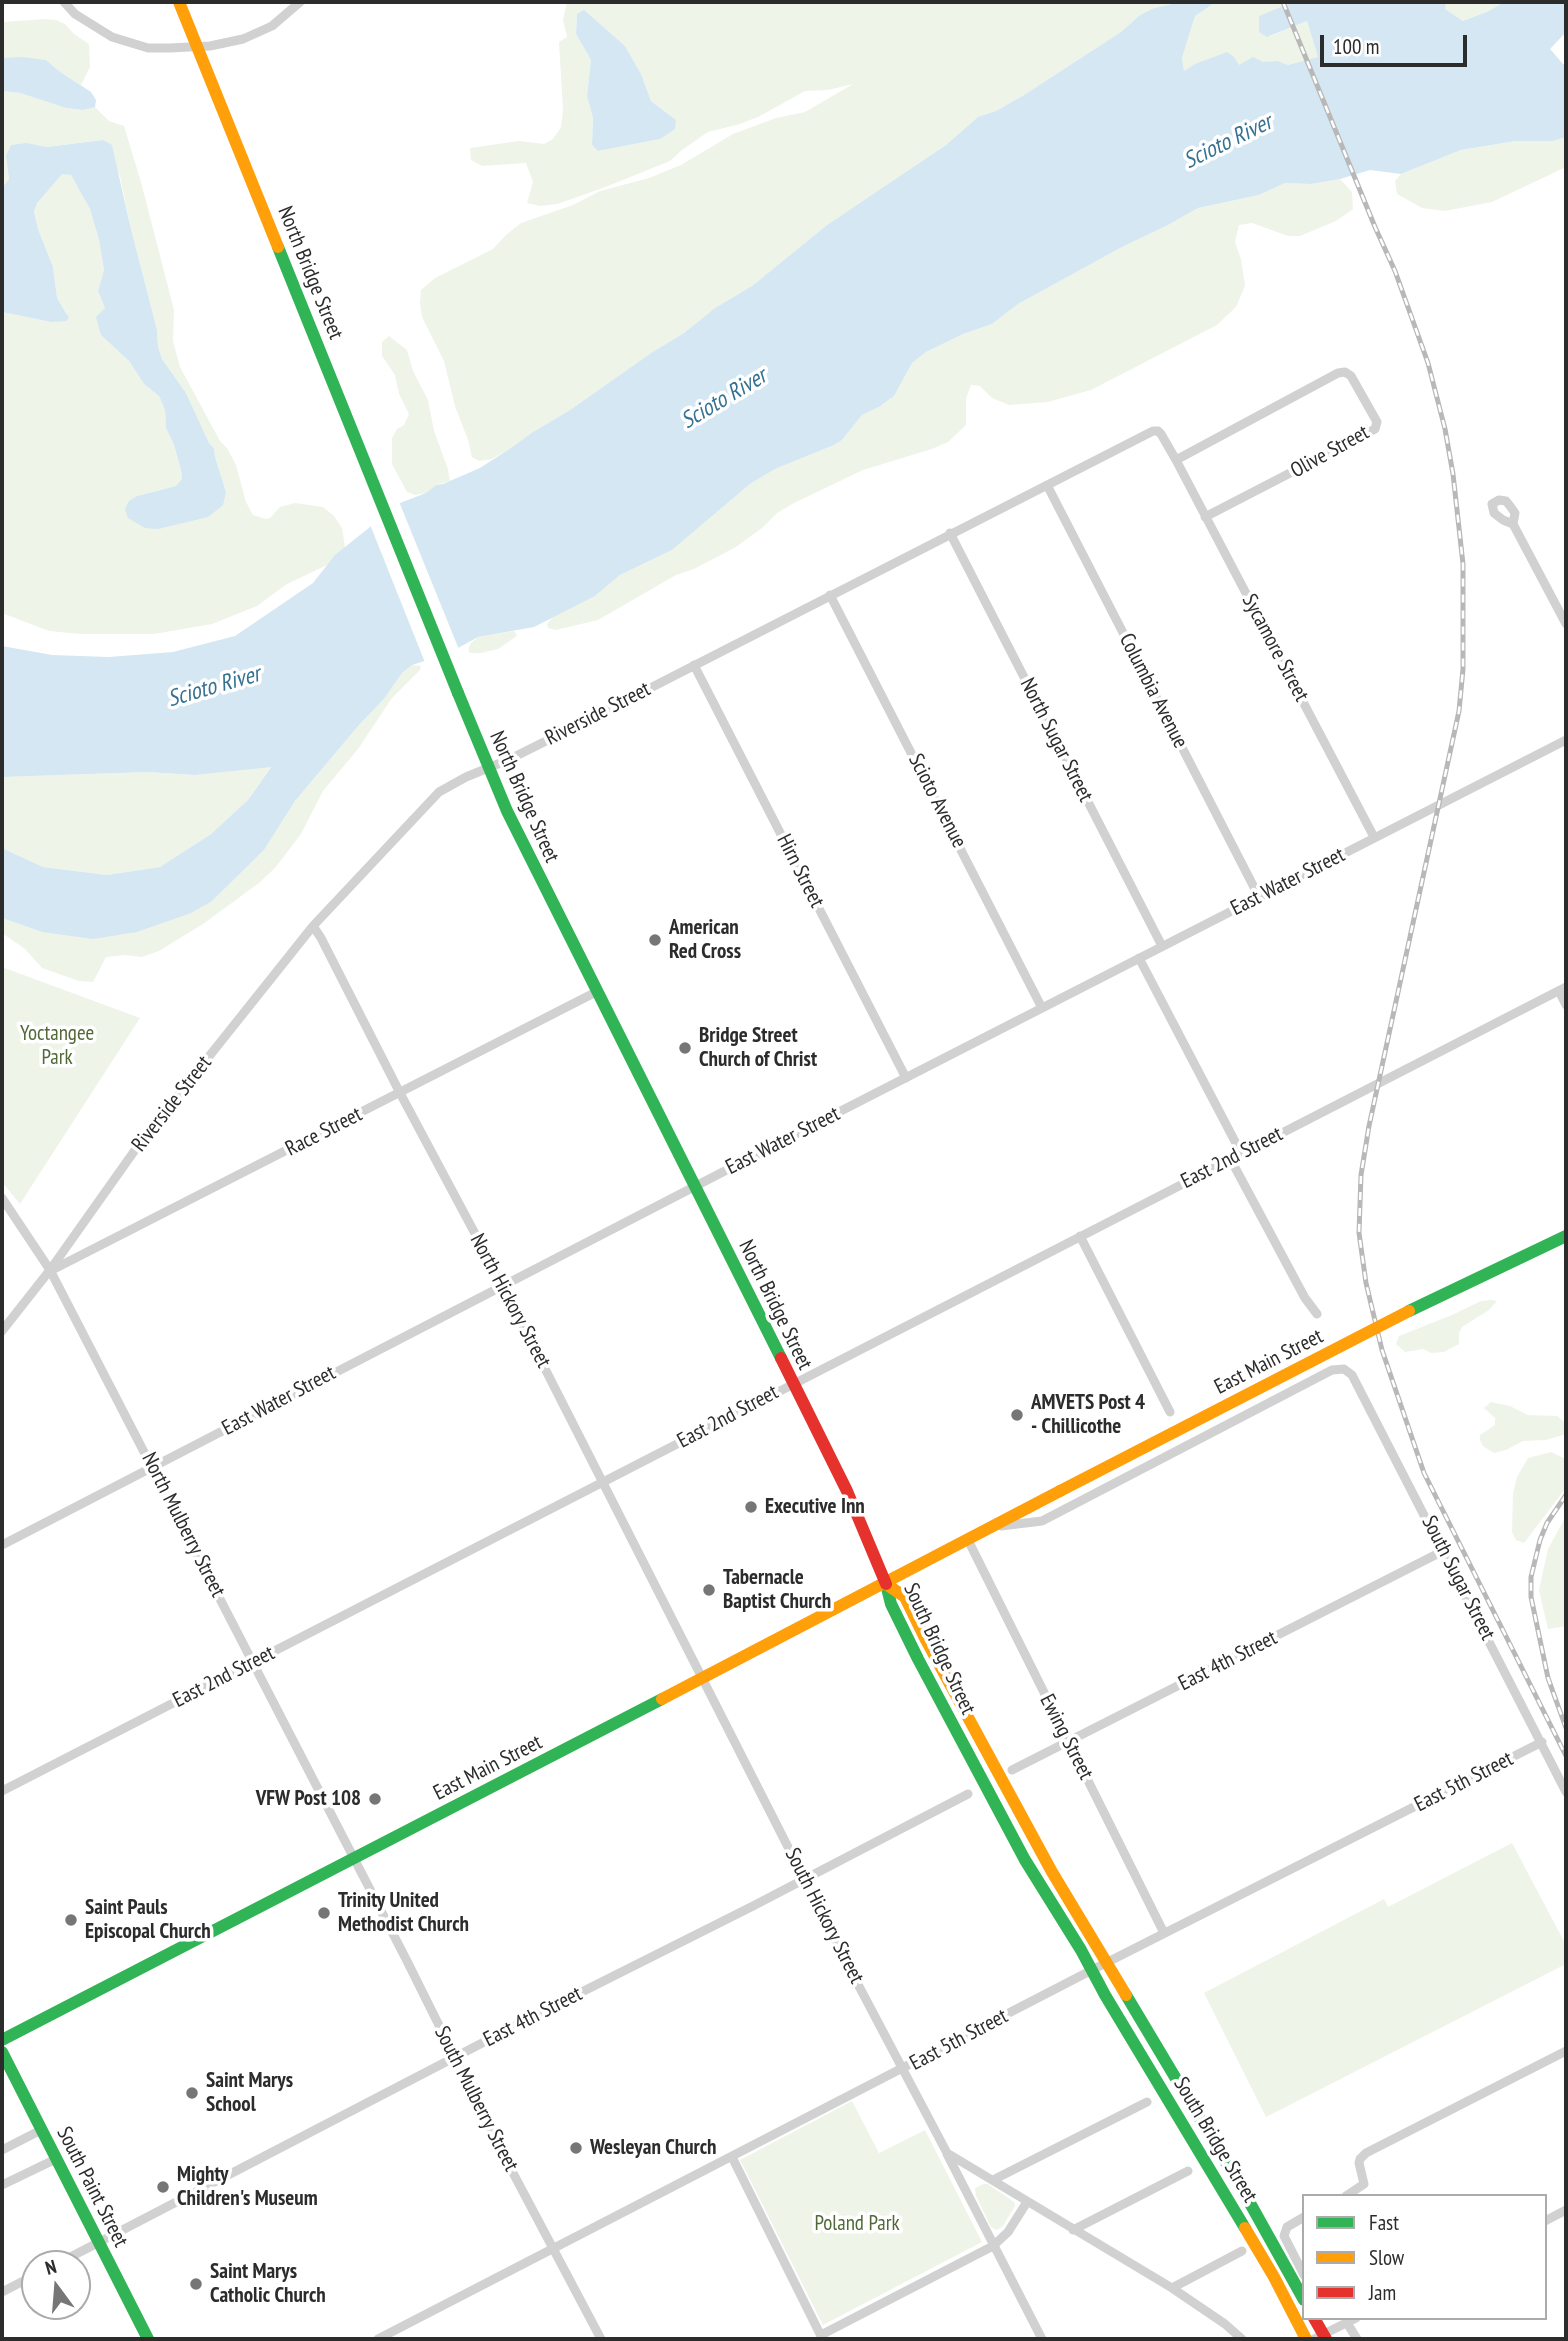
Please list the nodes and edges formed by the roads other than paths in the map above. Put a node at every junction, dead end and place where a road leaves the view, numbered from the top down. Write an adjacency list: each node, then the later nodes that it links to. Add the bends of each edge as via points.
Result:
1 (64, 2): 3 (street, via 113,37 148,48 210,46 243,39 272,26)
2 (179, 2): 13 (main road, North Bridge Street, bridge)
3 (300, 2)
4 (1175, 460): 5 (street, Riverside Street, via 1158,431 1153,431); 6 (street, Sycamore Street); 6 (street, Olive Street, via 1338,373 1351,376 1377,422 1375,429)
5 (1047, 485): 8 (street, Riverside Street); 15 (street, Columbia Avenue)
6 (1205, 517): 14 (street, Sycamore Street)
7 (1513, 524): 10 (street)
8 (950, 533): 9 (street, Riverside Street); 17 (street, North Sugar Street)
9 (830, 595): 11 (street, Riverside Street); 22 (street, Scioto Avenue)
10 (1566, 625)
11 (694, 665): 13 (street, Riverside Street); 23 (street, Hirn Street)
12 (1566, 740): 14 (street, East Water Street)
13 (488, 767): 16 (street, Riverside Street, via 439,792); 20 (main road, North Bridge Street)
14 (1374, 837): 15 (street, East Water Street)
15 (1258, 897): 17 (street, East Water Street)
16 (313, 926): 24 (street, North Hickory Street); 31 (street, Riverside Street, via 140,1143)
17 (1162, 946): 18 (street, East Water Street)
18 (1139, 958): 22 (street, East Water Street); 25 (street)
19 (1563, 989): 21 (street); 25 (street, East 2nd Street)
20 (596, 992): 24 (street, Race Street); 27 (main road, North Bridge Street)
21 (1566, 1005)
22 (1042, 1008): 23 (street, East Water Street)
23 (906, 1078): 27 (street, East Water Street)
24 (400, 1093): 31 (street, Race Street); 32 (street, North Hickory Street)
25 (1241, 1153): 26 (street, East 2nd Street)
26 (1230, 1158): 29 (street, East 2nd Street); 33 (street)
27 (696, 1186): 32 (street, East Water Street); 36 (main road, North Bridge Street)
28 (2, 1198): 31 (street, North Mulberry Street)
29 (1080, 1236): 36 (street, East 2nd Street); 37 (street)
30 (1566, 1236): 40 (main road, East Main Street, bridge, via 1409,1311)
31 (50, 1270): 34 (street, Riverside Street); 38 (street, North Mulberry Street)
32 (503, 1286): 38 (street, East Water Street); 39 (street, North Hickory Street)
33 (1317, 1314)
34 (2, 1331)
35 (1344, 1369): 40 (street, East Main Street, via 1332,1370 1042,1521); 43 (street, South Sugar Street, via 1352,1375)
36 (792, 1383): 39 (street, East 2nd Street); 44 (main road, North Bridge Street, via 847,1491)
37 (1170, 1412)
38 (152, 1467): 42 (street, East Water Street); 45 (street, North Mulberry Street)
39 (602, 1482): 45 (street, East 2nd Street); 46 (street, North Hickory Street)
40 (991, 1528): 41 (main road, East Main Street)
41 (968, 1540): 44 (main road, East Main Street); 47 (street, Ewing Street)
42 (2, 1545)
43 (1443, 1551): 47 (street, East 4th Street); 48 (street, South Sugar Street)
44 (886, 1584): 46 (main road, East Main Street); 56 (main road, South Bridge Street, via 905,1597 1001,1781); 57 (main road, South Bridge Street, via 891,1604 967,1755 1035,1878)
45 (253, 1662): 50 (street, East 2nd Street); 53 (street, North Mulberry Street)
46 (704, 1678): 53 (main road, East Main Street); 54 (street, South Hickory Street)
47 (1068, 1742): 49 (street, East 4th Street); 55 (street, Ewing Street)
48 (1542, 1742): 51 (street, South Sugar Street); 55 (street, East 5th Street)
49 (1012, 1770)
50 (2, 1791)
51 (1566, 1792)
52 (968, 1794): 54 (street, East 4th Street)
53 (353, 1859): 58 (main road, East Main Street); 61 (street, South Mulberry Street)
54 (805, 1879): 61 (street, East 4th Street); 62 (street, South Hickory Street)
55 (1164, 1933): 56 (street, East 5th Street)
56 (1107, 1962): 57 (street, East 5th Street); 87 (main road, South Bridge Street)
57 (1093, 1970): 62 (street, East 5th Street); 98 (main road, South Bridge Street, via 1275,2277)
58 (2, 2040)
59 (1566, 2051): 72 (street, via 1366,2153 1359,2163 1364,2184)
60 (2, 2052): 64 (main road, South Paint Street)
61 (455, 2057): 78 (street, East 4th Street); 80 (street, South Mulberry Street)
62 (902, 2070): 66 (street, South Hickory Street); 67 (street, East 5th Street)
63 (1147, 2102): 70 (street)
64 (41, 2130): 65 (street); 68 (main road, South Paint Street)
65 (2, 2150)
66 (947, 2153): 70 (street); 79 (street, South Hickory Street)
67 (732, 2157): 80 (street, East 5th Street); 91 (street)
68 (56, 2159): 71 (street); 78 (main road, South Paint Street)
69 (1188, 2171): 77 (street)
70 (993, 2180): 73 (street)
71 (2, 2185)
72 (1349, 2194)
73 (1027, 2202): 77 (street); 79 (street)
74 (1566, 2210): 76 (street)
75 (1302, 2218): 83 (street, via 1287,2227 1284,2236)
76 (1547, 2220)
77 (1073, 2230): 85 (street)
78 (99, 2243): 81 (street, East 4th Street); 93 (main road, South Paint Street)
79 (993, 2246): 91 (street); 96 (street, South Hickory Street)
80 (553, 2249): 94 (street, East 5th Street); 95 (street, South Mulberry Street)
81 (85, 2250)
82 (1242, 2251): 85 (street)
83 (1302, 2271)
84 (21, 2282): 86 (street)
85 (1172, 2288): 97 (street)
86 (2, 2292)
87 (1302, 2296)
88 (1315, 2320): 92 (main road)
89 (1322, 2320): 92 (street)
90 (1352, 2321): 92 (street); 99 (street)
91 (822, 2337)
92 (1321, 2338)
93 (148, 2339)
94 (378, 2339)
95 (601, 2339)
96 (1042, 2339)
97 (1242, 2339)
98 (1306, 2339)
99 (1357, 2339)

